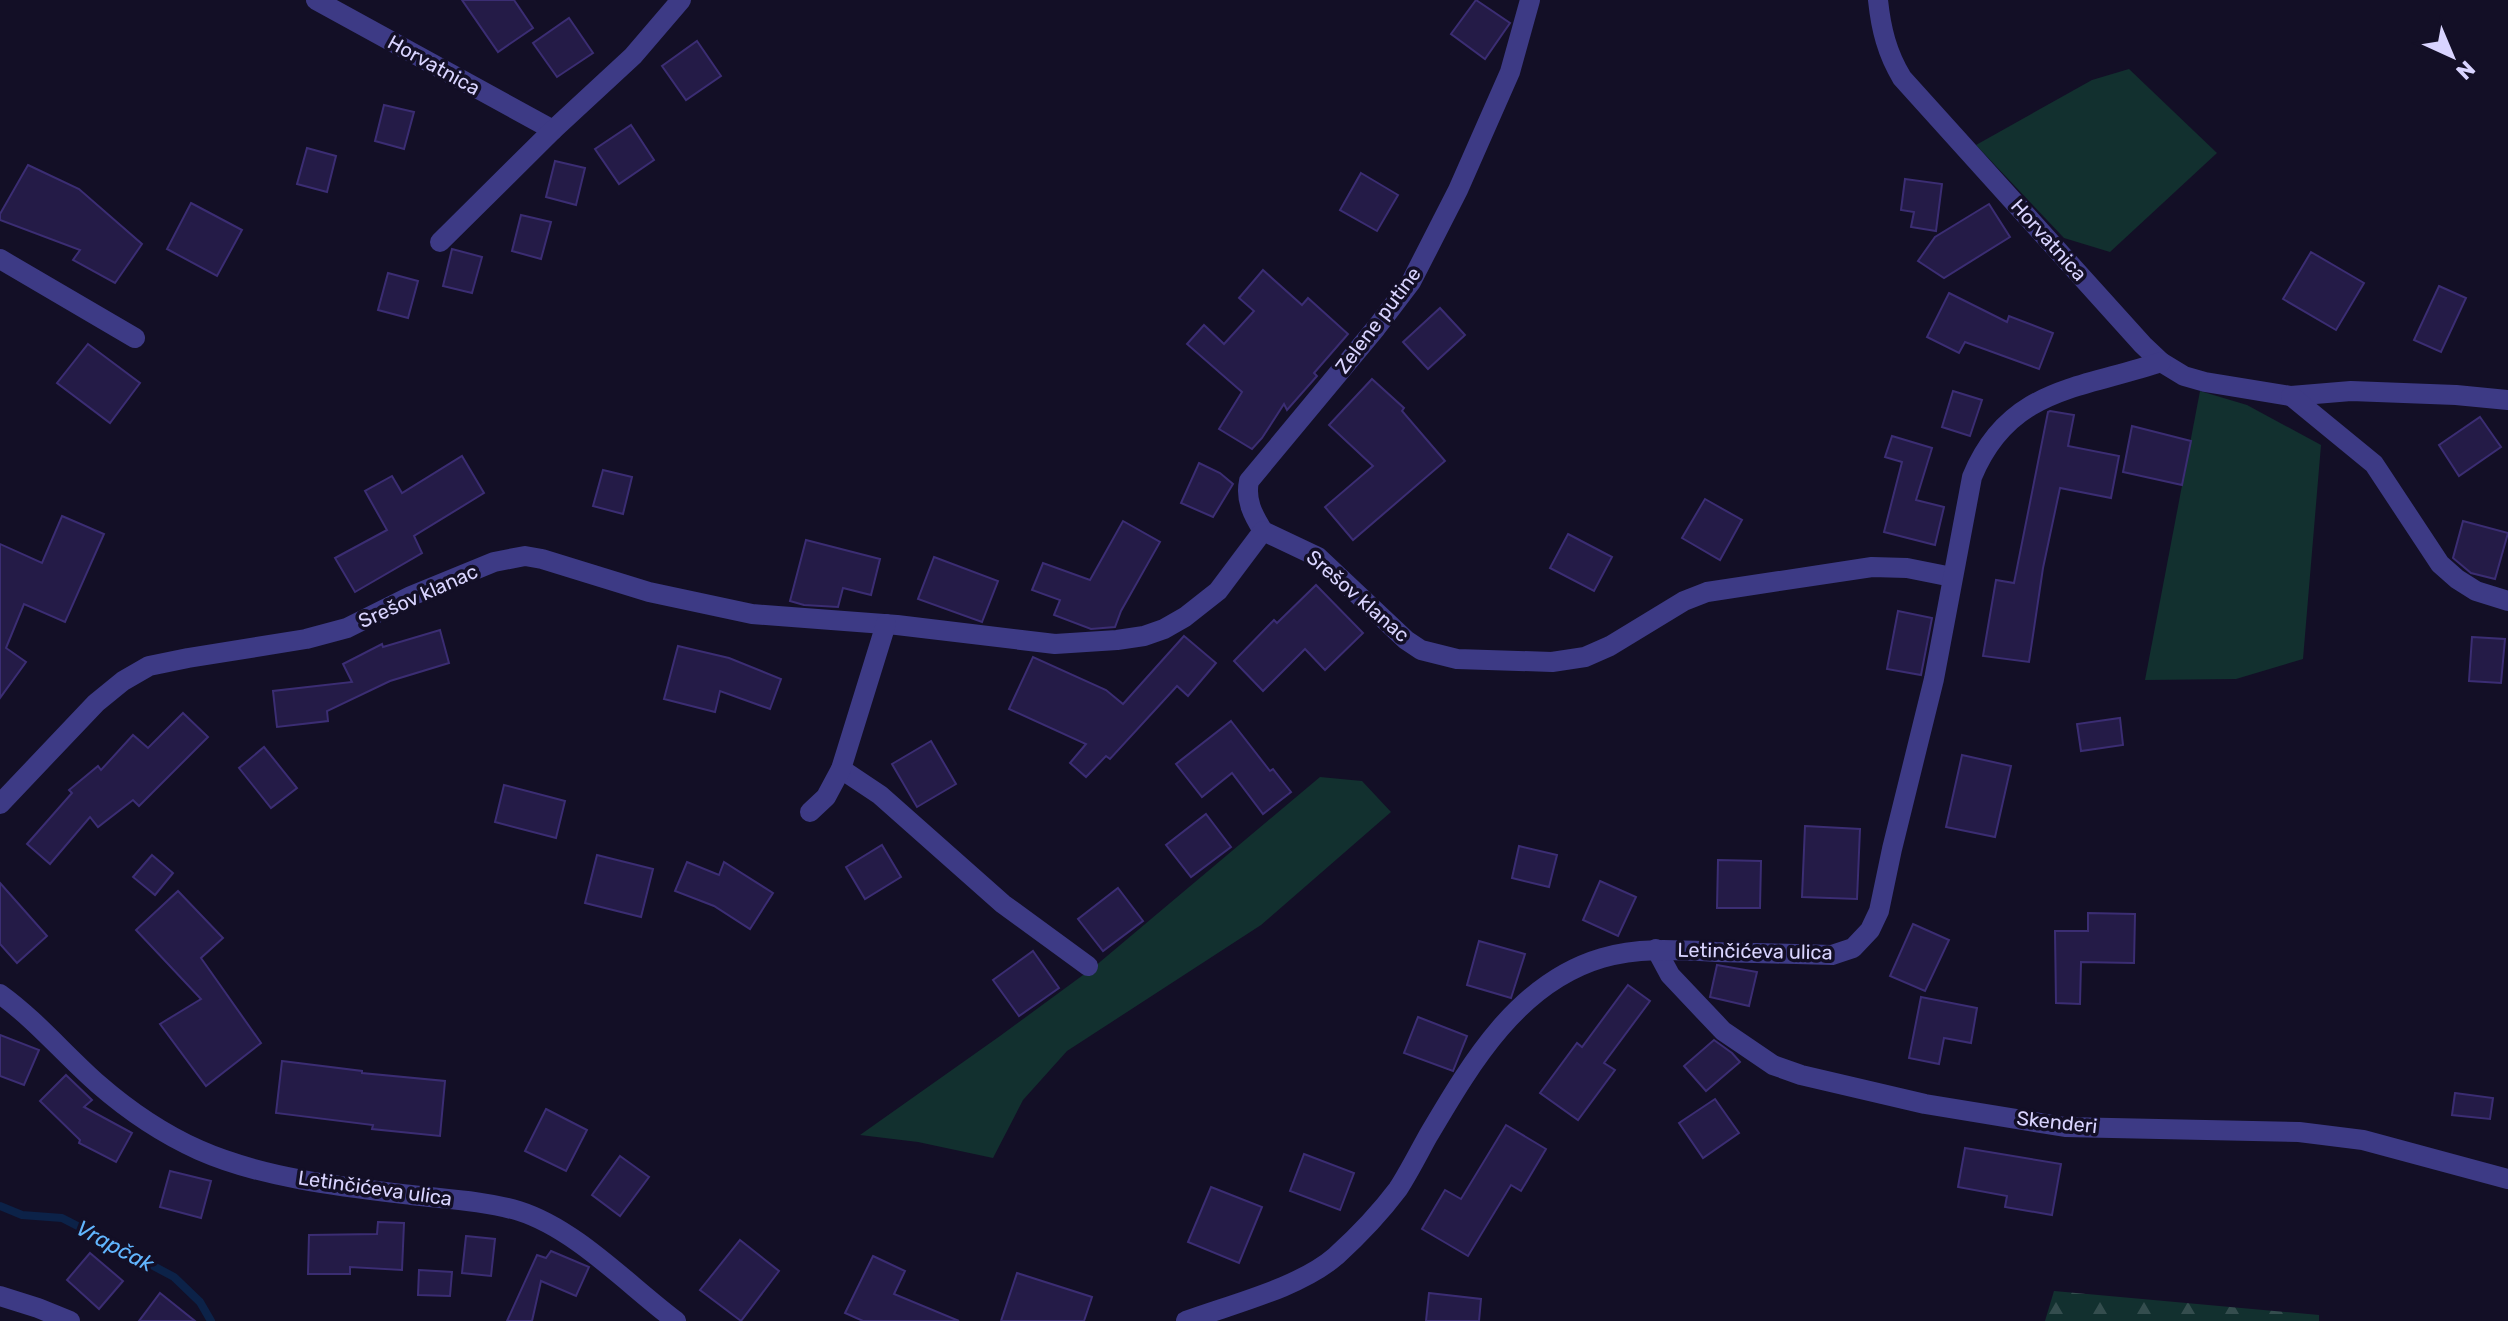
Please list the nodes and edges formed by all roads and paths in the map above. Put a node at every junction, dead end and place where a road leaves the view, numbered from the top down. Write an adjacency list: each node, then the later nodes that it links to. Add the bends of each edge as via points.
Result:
1 (316, 0): 5 (street, Horvatnica)
2 (681, 0): 5 (street, via 633,56)
3 (1530, 0): 12 (street, Zelene putine, via 1510,72 1411,282 1249,481 1252,514)
4 (1878, 0): 9 (street, Horvatnica, via 1889,56 1902,78)
5 (553, 130): 6 (street)
6 (440, 242)
7 (0, 259): 8 (street)
8 (135, 338)
9 (2161, 362): 10 (street, Horvatnica, via 2205,382); 13 (street, Letinčićeva ulica, via 2058,391 2022,410 2000,430 1972,477)
10 (2291, 396): 11 (street, Horvatnica, via 2351,391); 14 (street, via 2374,464 2440,564 2476,591)
11 (2508, 400)
12 (1263, 531): 13 (street, Srešov klanac, via 1318,557 1421,650 1457,659 1552,662 1585,657 1707,592 1872,567); 15 (street, Srešov klanac, via 1218,591 1185,617 1144,636 1055,644)
13 (1952, 577): 19 (street, Letinčićeva ulica, via 1934,679 1879,911 1870,930 1853,948 1832,955)
14 (2508, 601)
15 (886, 624): 16 (street); 17 (street, Srešov klanac, via 752,614 649,592 534,557 494,562 347,628 149,666 96,703)
16 (841, 769): 18 (street, via 826,797); 20 (street, via 880,795 1003,904)
17 (0, 804)
18 (810, 812)
19 (1656, 949): 22 (street, Skenderi, via 1670,975 1723,1031 1773,1065 1801,1075 1925,1104 2065,1127 2299,1132 2363,1140); 26 (street, Letinčićeva ulica, via 1603,957 1572,969 1513,1013 1464,1075 1398,1188 1334,1258 1298,1280)
20 (1088, 966)
21 (0, 994): 25 (street, Letinčićeva ulica, via 129,1110 201,1151 332,1186 517,1211 568,1234)
22 (2508, 1179)
23 (0, 1296): 24 (street)
24 (70, 1321)
25 (676, 1321)
26 (1186, 1321)

